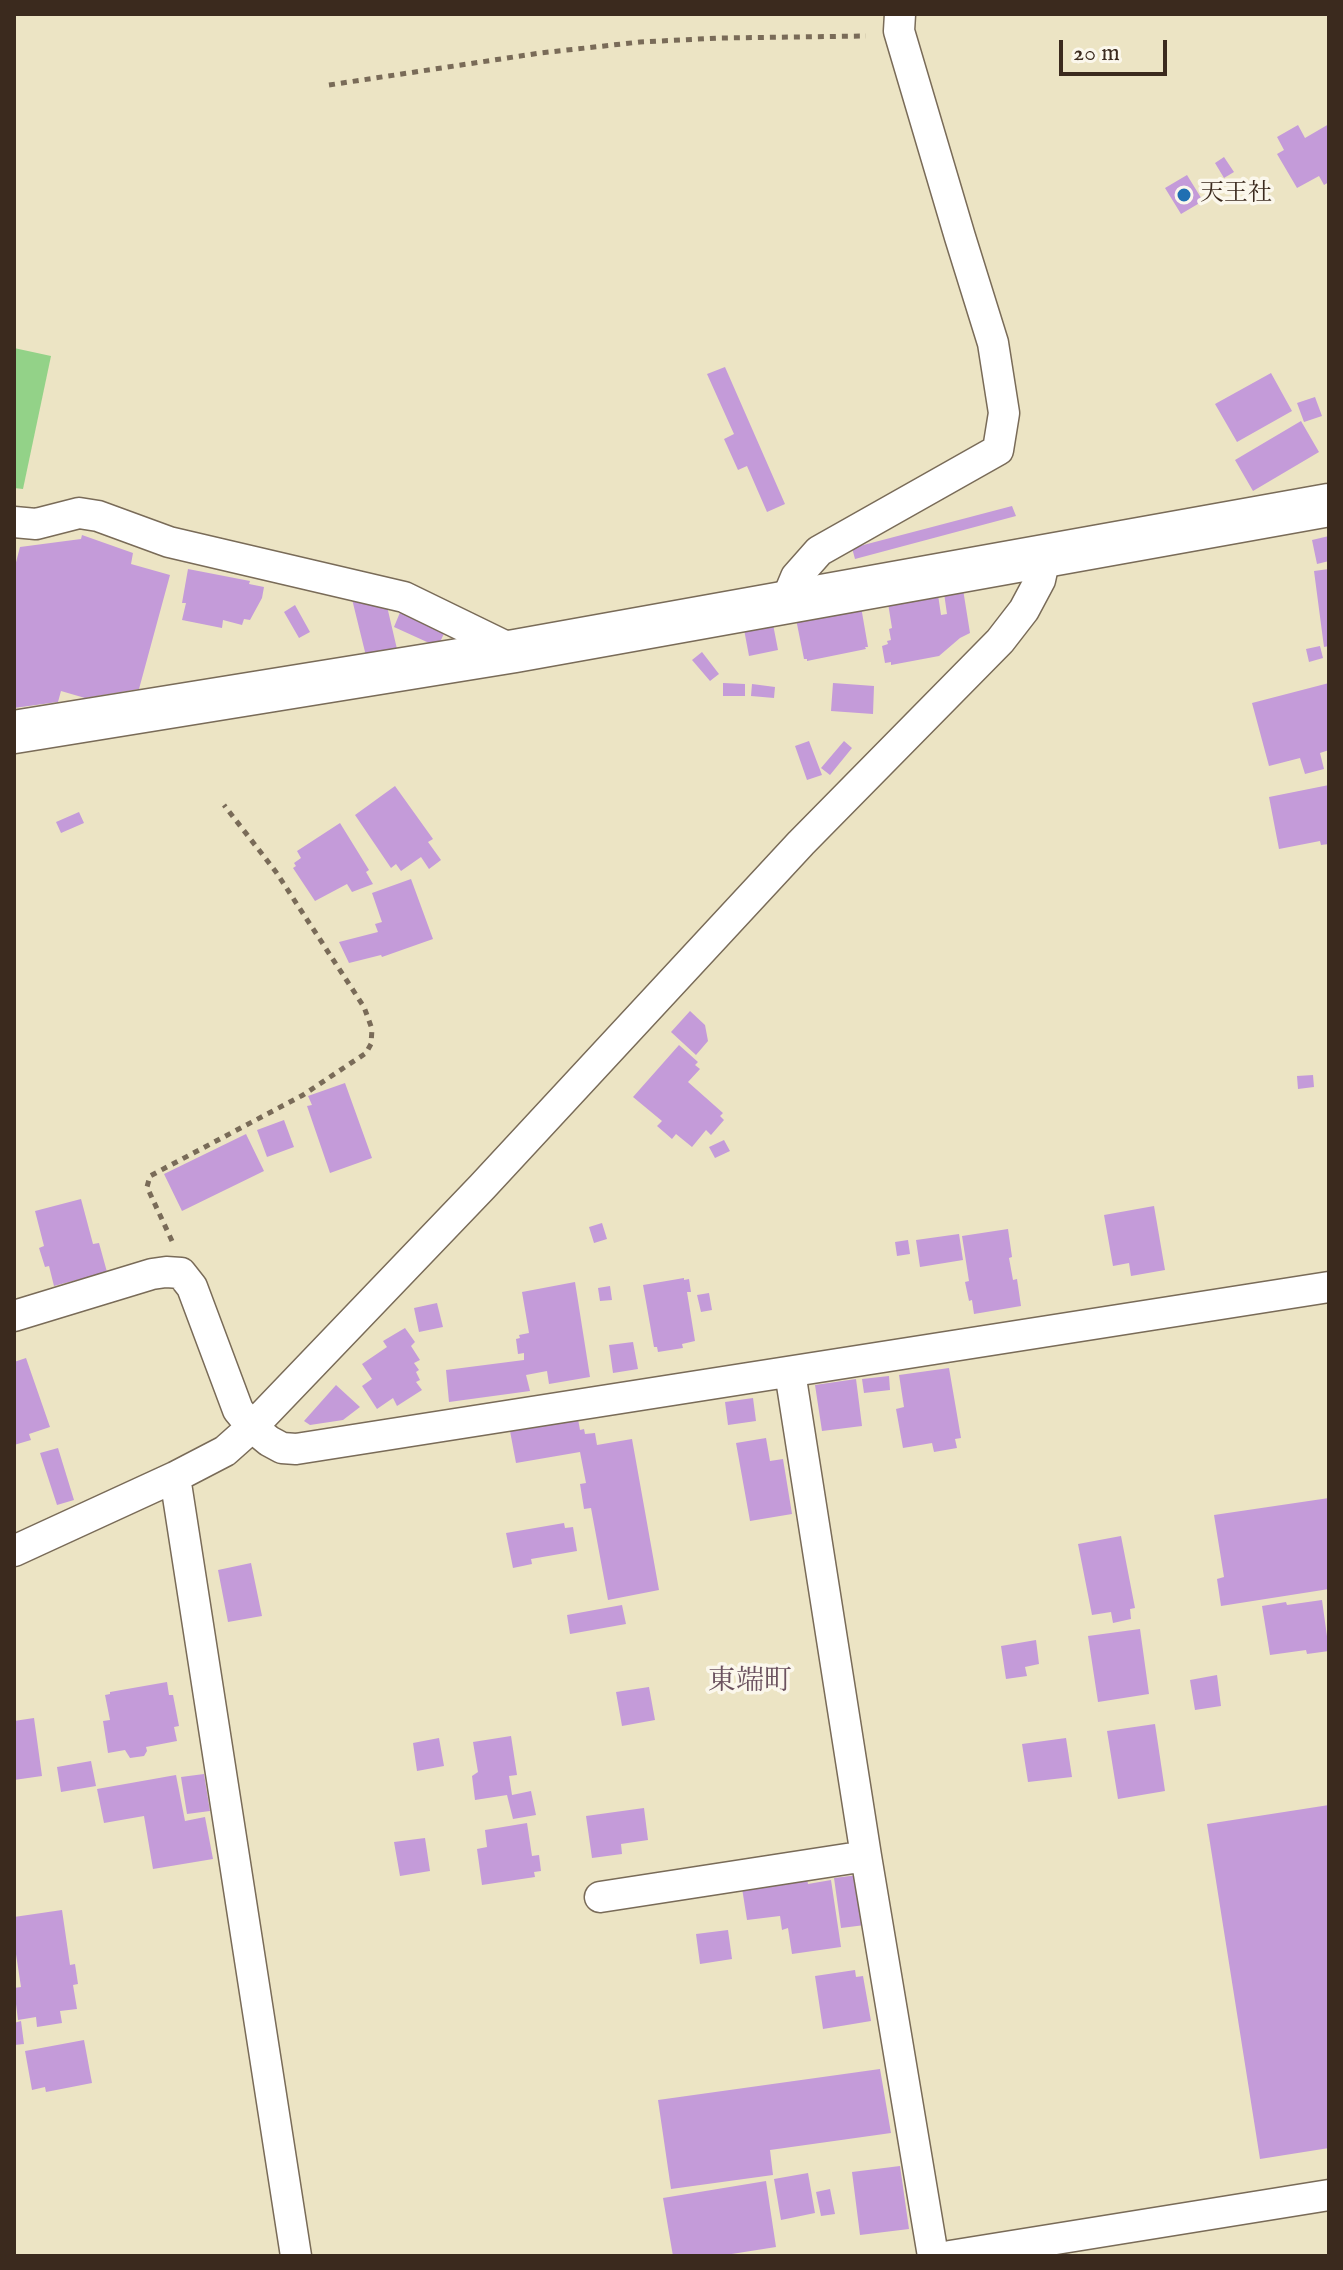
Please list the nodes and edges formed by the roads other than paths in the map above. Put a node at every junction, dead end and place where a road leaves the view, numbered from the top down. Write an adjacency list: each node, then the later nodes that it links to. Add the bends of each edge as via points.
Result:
1 (899, 22): 5 (street, via 993,343 1004,413 998,450 819,551 796,577)
2 (1329, 505): 4 (street)
3 (14, 522): 6 (street, via 36,524 79,513 98,516 169,542 404,597)
4 (1045, 557): 5 (street); 11 (street, via 1024,610 1000,641 801,843)
5 (794, 600): 6 (street)
6 (515, 651): 7 (street)
7 (14, 732)
8 (1329, 1287): 10 (street)
9 (14, 1316): 11 (street, via 152,1274 181,1273 192,1287 238,1410)
10 (790, 1372): 11 (street, via 296,1449 282,1448); 14 (street)
11 (252, 1427): 12 (street, via 225,1451)
12 (175, 1477): 13 (street); 17 (street)
13 (14, 1551)
14 (866, 1856): 15 (street); 18 (street)
15 (600, 1897)
16 (1329, 2195): 19 (street)
17 (296, 2256)
18 (933, 2256)
19 (950, 2256)

